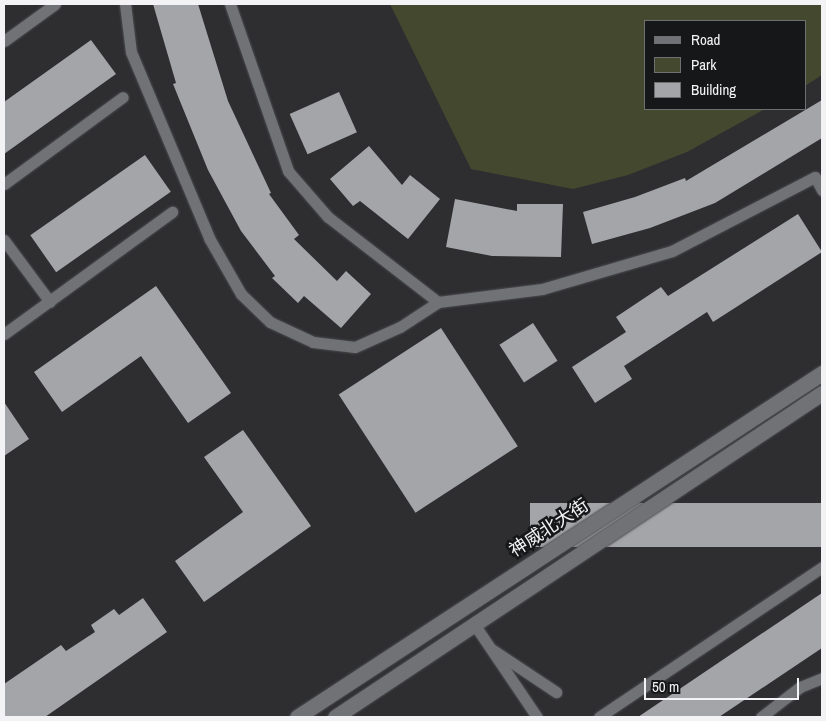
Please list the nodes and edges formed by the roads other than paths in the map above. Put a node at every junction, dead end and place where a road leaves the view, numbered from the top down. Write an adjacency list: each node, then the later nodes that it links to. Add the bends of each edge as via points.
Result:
1 (55, 4): 4 (lane)
2 (125, 4): 12 (lane, via 131,52 209,238 241,294 270,322 312,342 355,346 400,327)
3 (230, 4): 12 (lane, via 288,171 328,217)
4 (4, 41)
5 (123, 98): 7 (lane)
6 (819, 175): 8 (lane); 12 (lane, via 672,251 542,289)
7 (4, 184)
8 (822, 190)
9 (172, 212): 11 (lane)
10 (4, 240): 11 (lane)
11 (50, 302): 13 (lane)
12 (438, 302)
13 (4, 334)
14 (822, 373): 21 (street, 神威北大街)
15 (822, 394): 17 (street)
16 (822, 567): 24 (lane)
17 (474, 624): 18 (lane); 22 (street)
18 (490, 648): 20 (lane); 23 (lane)
19 (822, 678): 25 (lane, via 800,687)
20 (556, 692)
21 (297, 717)
22 (335, 717)
23 (536, 717)
24 (599, 717)
25 (761, 717)

